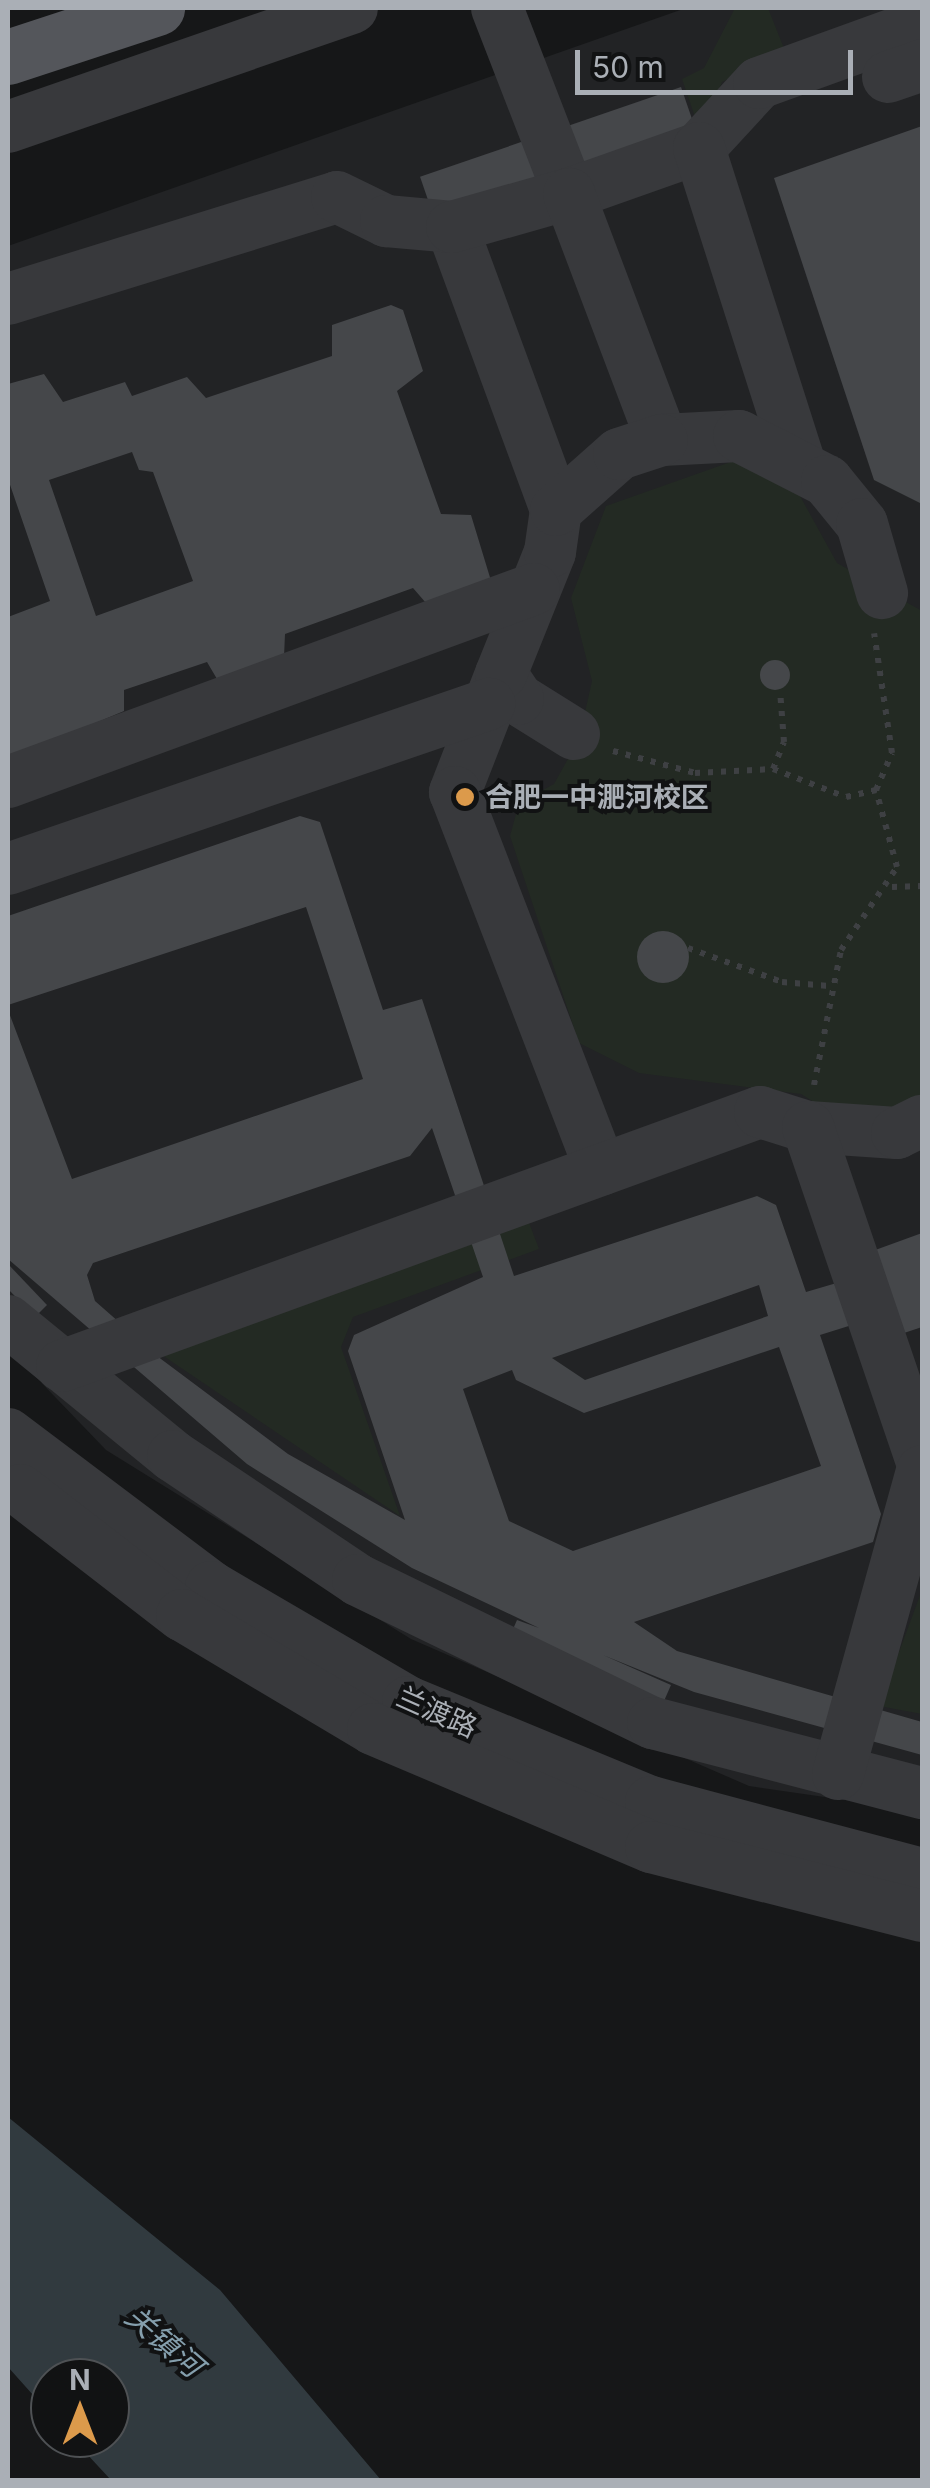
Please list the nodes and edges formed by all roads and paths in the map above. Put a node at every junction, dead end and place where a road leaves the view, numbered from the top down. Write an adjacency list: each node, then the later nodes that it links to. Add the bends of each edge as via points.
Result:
1 (157, 8): 5 (main road)
2 (352, 8): 6 (street)
3 (497, 8): 8 (street)
4 (922, 24): 7 (street, via 759,83)
5 (8, 58)
6 (8, 127)
7 (699, 148): 8 (street); 12 (street)
8 (569, 194): 9 (street); 11 (street)
9 (452, 228): 10 (street, via 386,221 337,196); 13 (street)
10 (8, 299)
11 (662, 440): 12 (street, via 739,436); 13 (street, via 619,454)
12 (799, 462): 14 (street, via 827,481)
13 (556, 510): 15 (street)
14 (891, 575): 21 (path, via 874,666 892,754)
15 (534, 589): 16 (street); 20 (street)
16 (495, 689): 18 (street); 22 (street); 29 (street, via 456,792)
17 (780, 690): 19 (path, via 784,742)
18 (574, 734): 19 (path, via 653,768)
19 (773, 770): 21 (path, via 846,796)
20 (8, 782)
21 (876, 790): 24 (path, via 897,868)
22 (8, 869)
23 (922, 886): 24 (path)
24 (892, 887): 26 (path, via 842,950)
25 (688, 948): 26 (path, via 782,982)
26 (829, 986): 28 (path)
27 (922, 1121): 28 (street, via 897,1132)
28 (808, 1127): 29 (street, via 760,1112); 33 (street)
29 (601, 1170): 31 (street)
30 (8, 1322): 31 (street)
31 (62, 1366): 36 (street, via 173,1456 358,1580 653,1723)
32 (8, 1434): 38 (street, 兰渡路, via 211,1587 408,1702 651,1802)
33 (922, 1461)
34 (922, 1471): 36 (street)
35 (8, 1480): 39 (street, 兰渡路, via 182,1616 373,1729 651,1846)
36 (838, 1774): 37 (street)
37 (922, 1793)
38 (922, 1874)
39 (922, 1916)

